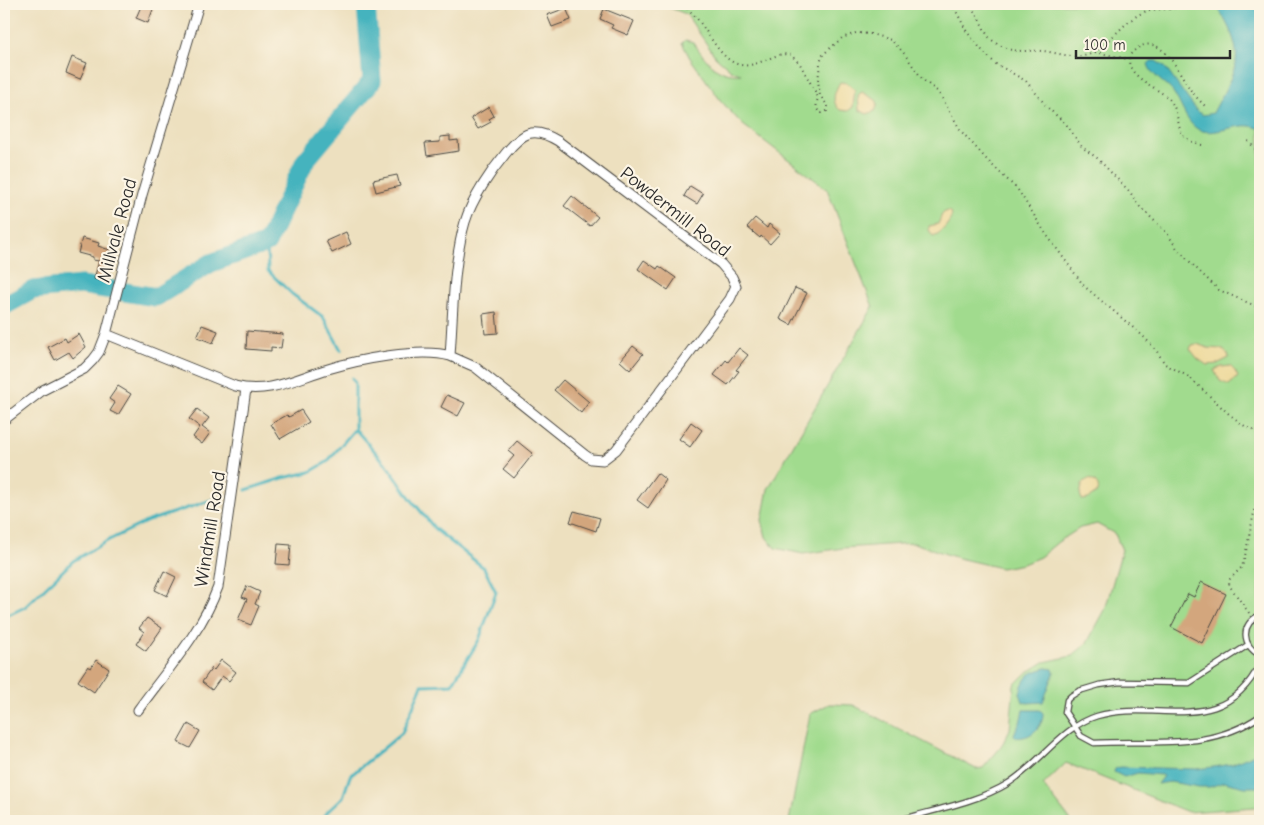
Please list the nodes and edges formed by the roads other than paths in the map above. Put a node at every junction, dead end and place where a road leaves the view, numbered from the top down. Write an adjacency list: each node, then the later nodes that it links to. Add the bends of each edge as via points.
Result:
1 (199, 4): 2 (street, Millvale Road, via 142,195)
2 (106, 334): 4 (street, Powdermill Road); 5 (street, Millvale Road, via 99,352 84,369 43,390)
3 (450, 356): 3 (street, Powdermill Road, via 457,268 465,222 474,201 503,157 518,139 531,132 558,141 721,264 736,286 637,423 616,450 603,460 584,455 474,367); 4 (street, Powdermill Road, via 410,354 368,358 268,388)
4 (246, 389): 10 (street, Windmill Road, via 218,587 195,632)
5 (4, 420)
6 (1260, 615): 7 (lane, via 1248,625)
7 (1248, 645): 8 (lane); 12 (lane, via 1188,682 1120,682 1077,692 1065,706)
8 (1260, 655)
9 (1260, 664): 12 (lane, via 1242,690 1213,708 1192,712 1106,714 1090,718)
10 (138, 710)
11 (1260, 716): 12 (lane, via 1226,734 1197,741 1094,743)
12 (1074, 728): 13 (lane, via 999,789)
13 (896, 821)

